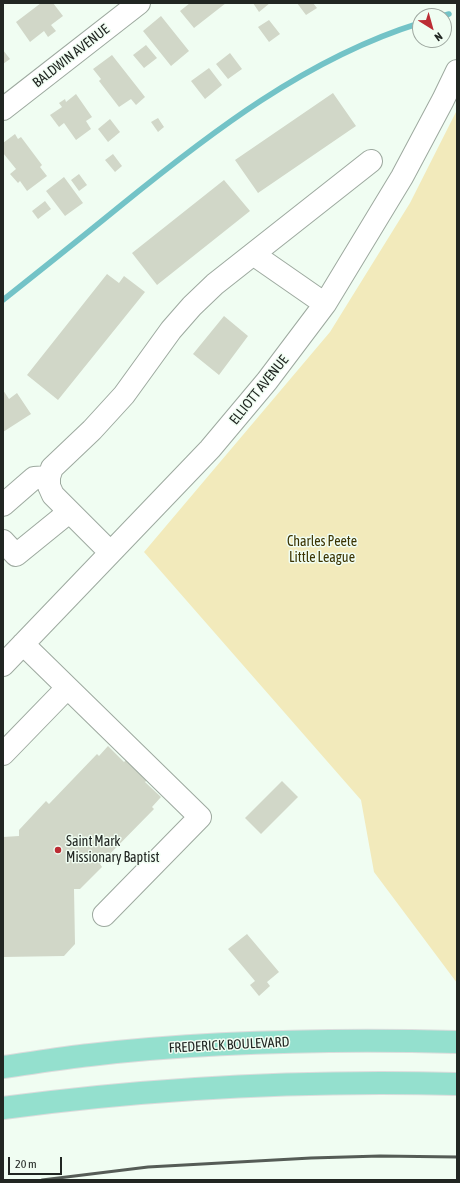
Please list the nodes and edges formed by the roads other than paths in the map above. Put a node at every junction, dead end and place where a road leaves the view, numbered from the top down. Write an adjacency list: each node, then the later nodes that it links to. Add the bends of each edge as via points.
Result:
1 (139, 3): 4 (street, BALDWIN AVENUE)
2 (457, 72): 3 (street, ELLIOTT AVENUE)
3 (449, 106): 7 (street, ELLIOTT AVENUE, via 402,177)
4 (3, 108)
5 (370, 162): 6 (street)
6 (253, 254): 7 (street); 8 (street, via 192,306 171,330 124,395 92,430 56,463)
7 (325, 304): 12 (street, ELLIOTT AVENUE, via 267,381 210,449)
8 (49, 477): 9 (street, via 34,478); 10 (street, via 53,495)
9 (3, 505)
10 (69, 512): 11 (street, via 16,555); 12 (street)
11 (3, 540)
12 (110, 552): 13 (street, ELLIOTT AVENUE)
13 (23, 644): 14 (street, ELLIOTT AVENUE); 15 (street)
14 (3, 665)
15 (67, 688): 16 (street); 17 (street, via 200,817)
16 (3, 754)
17 (104, 915)
18 (457, 1042): 19 (main road, FREDERICK BOULEVARD, via 318,1040 182,1047)
19 (3, 1066)
20 (457, 1084): 21 (main road, via 316,1084 198,1089 76,1098)
21 (3, 1108)

